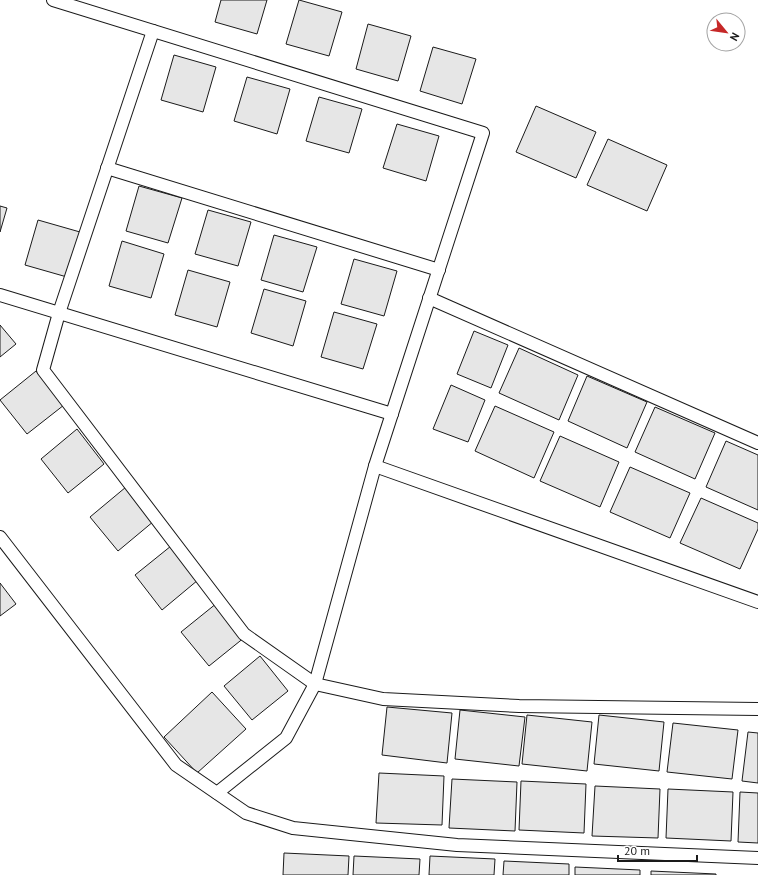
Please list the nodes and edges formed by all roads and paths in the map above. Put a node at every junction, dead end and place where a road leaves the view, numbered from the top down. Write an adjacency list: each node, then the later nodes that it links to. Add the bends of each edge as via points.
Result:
1 (53, 0): 2 (lane)
2 (153, 31): 3 (lane); 4 (lane, via 483,133)
3 (107, 168): 4 (lane); 7 (lane)
4 (439, 270): 6 (lane)
5 (0, 295): 7 (lane)
6 (429, 298): 8 (lane); 9 (lane)
7 (59, 313): 8 (lane); 13 (lane, via 44,370 244,634)
8 (392, 414): 10 (lane)
9 (758, 443)
10 (375, 466): 12 (lane); 13 (lane)
11 (0, 537): 15 (lane, via 176,765)
12 (758, 602)
13 (315, 684): 14 (lane, via 383,699 519,706); 15 (lane, via 286,738)
14 (758, 709)
15 (216, 793): 16 (lane, via 246,813 293,828 457,846)
16 (758, 858)

